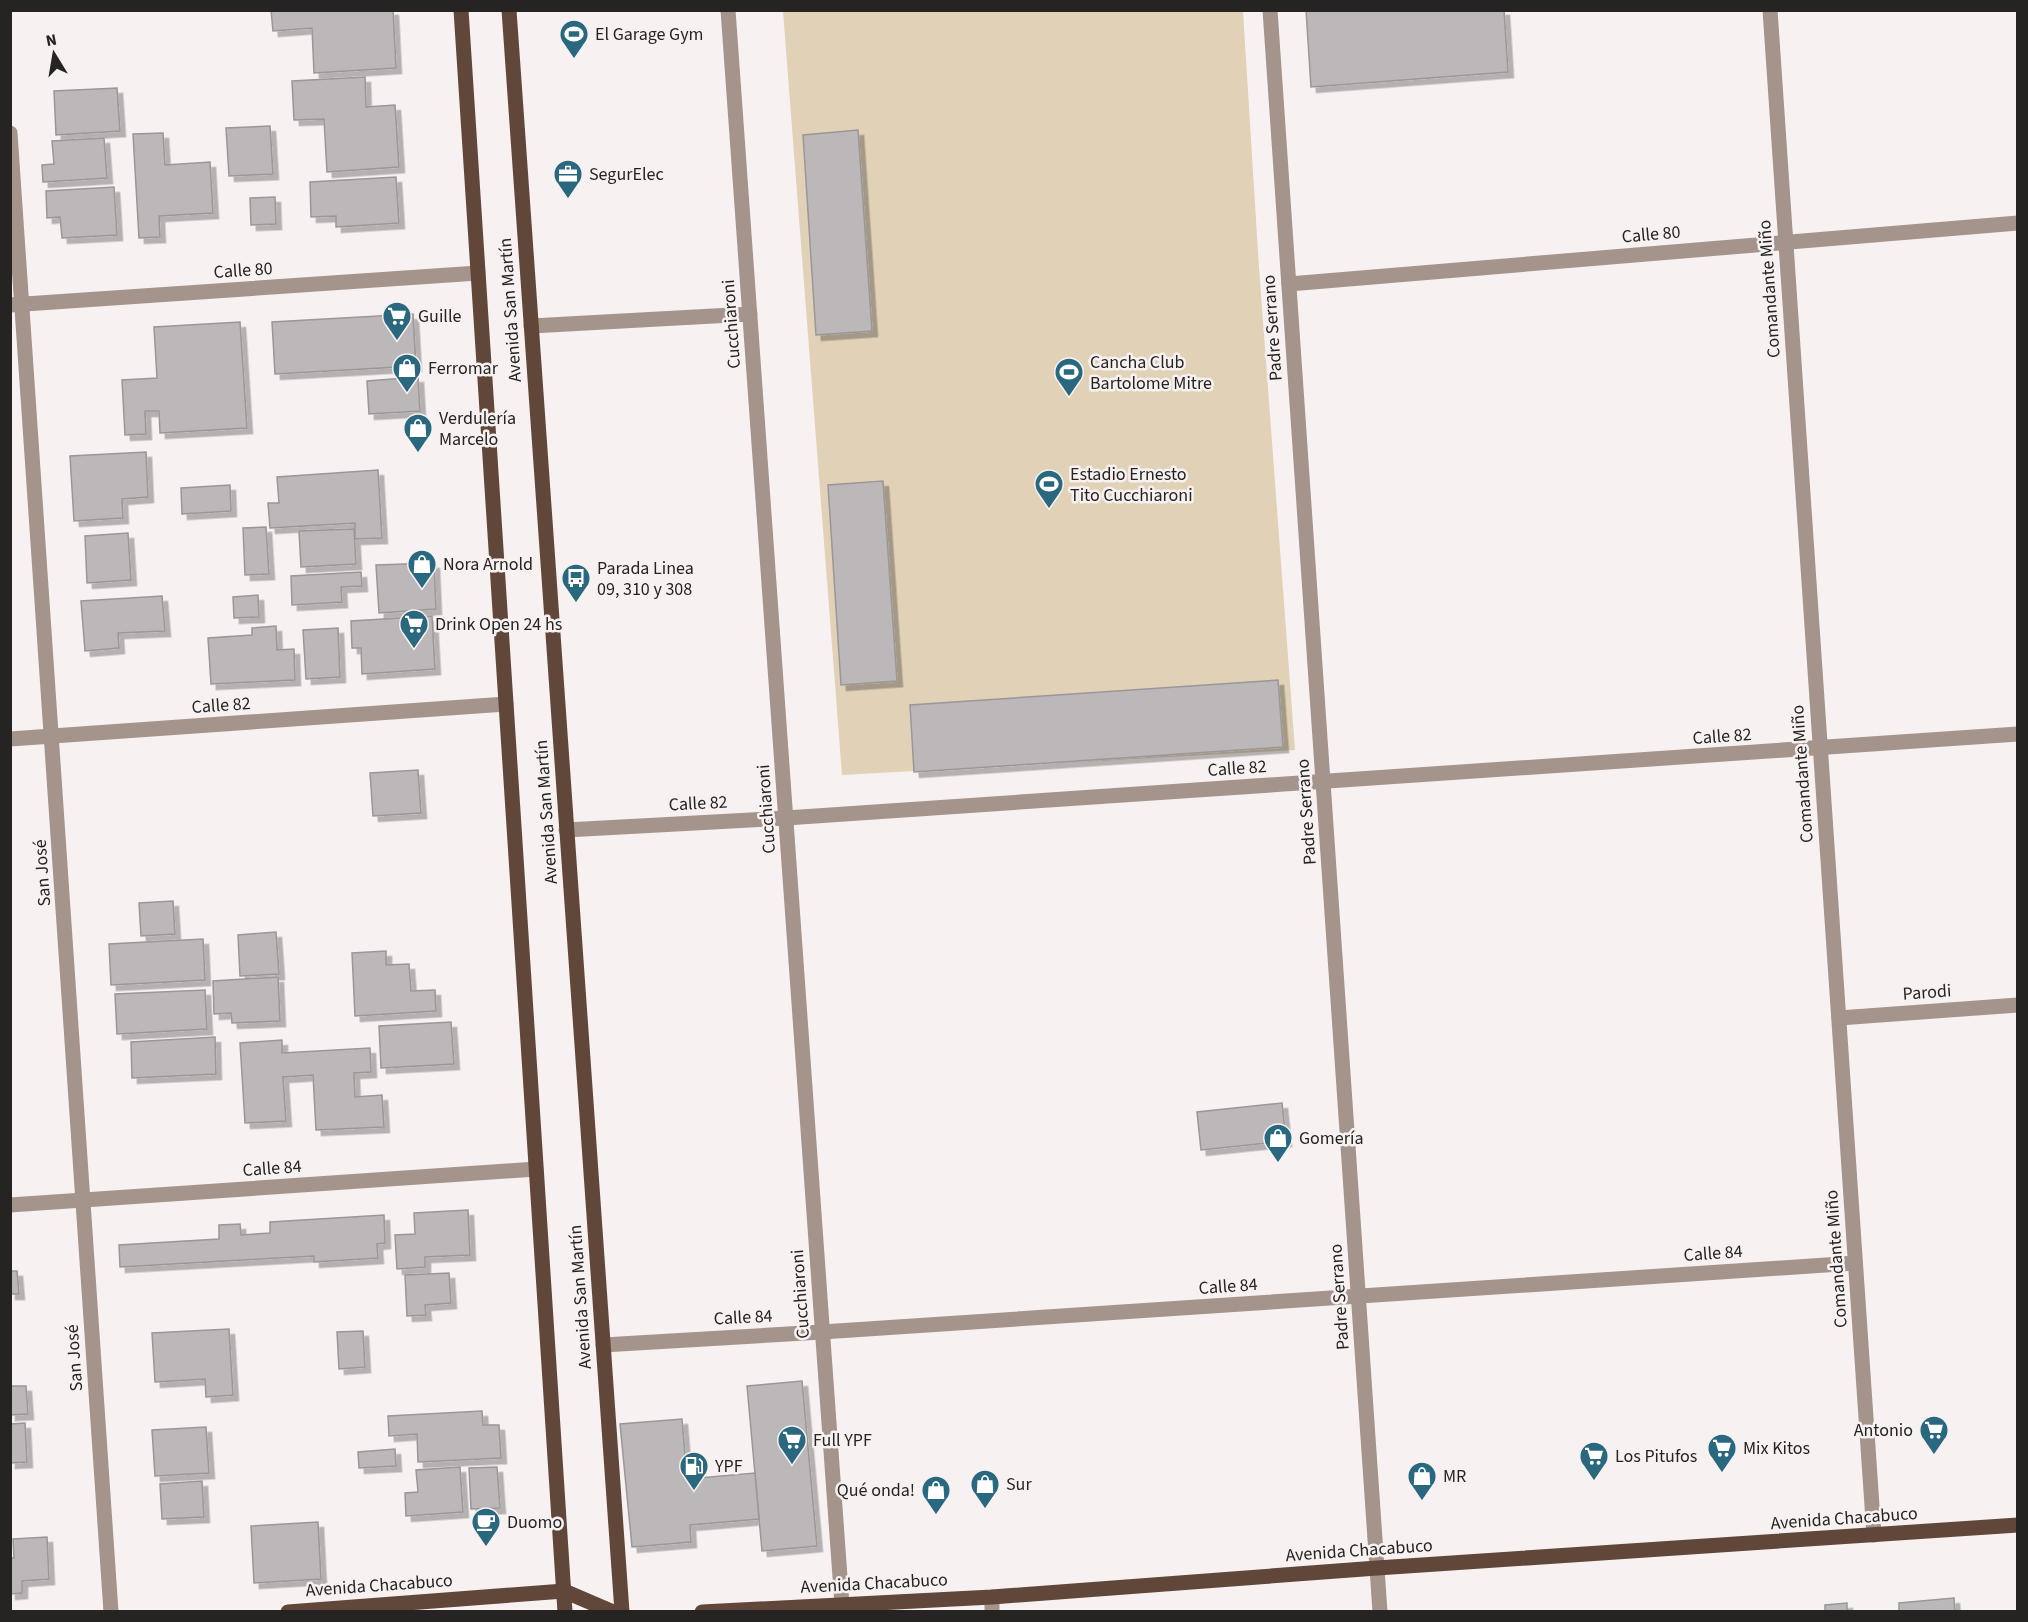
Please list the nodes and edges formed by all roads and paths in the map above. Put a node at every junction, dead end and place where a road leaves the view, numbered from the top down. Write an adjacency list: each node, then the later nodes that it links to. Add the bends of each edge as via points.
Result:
1 (461, 10): 9 (main road, Avenida San Martín)
2 (509, 10): 13 (main road, Avenida San Martín)
3 (728, 10): 12 (street, Cucchiaroni)
4 (1270, 10): 10 (street, Padre Serrano)
5 (1770, 10): 8 (street, Comandante Miño)
6 (10, 133): 11 (street, San José)
7 (2018, 223): 8 (street, Calle 80)
8 (1786, 242): 10 (street, Calle 80); 18 (street, Comandante Miño)
9 (478, 273): 11 (street, Calle 80); 14 (main road, Avenida San Martín)
10 (1288, 284): 19 (street, Padre Serrano)
11 (16, 305): 16 (street, San José)
12 (750, 314): 13 (street); 20 (street, Cucchiaroni)
13 (531, 326): 21 (main road, Avenida San Martín)
14 (506, 704): 16 (street, Calle 82); 24 (main road, Avenida San Martín)
15 (2018, 734): 18 (street, Calle 82)
16 (52, 736): 17 (street, Calle 82); 25 (street, San José)
17 (10, 739)
18 (1820, 748): 19 (street, Calle 82); 23 (street, Comandante Miño)
19 (1323, 782): 20 (street, Calle 82); 28 (street, Padre Serrano)
20 (786, 818): 21 (street, Calle 82); 29 (street, Cucchiaroni)
21 (566, 830): 30 (main road, Avenida San Martín)
22 (2018, 1005): 23 (street, Parodi)
23 (1839, 1018): 27 (street, Comandante Miño)
24 (536, 1169): 25 (street, Calle 84); 34 (main road, Avenida San Martín)
25 (83, 1200): 26 (street, Calle 84); 37 (street, San José)
26 (10, 1205)
27 (1856, 1263): 28 (street, Calle 84); 32 (street, Comandante Miño)
28 (1359, 1296): 29 (street, Calle 84); 33 (street, Padre Serrano)
29 (822, 1332): 30 (street, Calle 84); 36 (street, Cucchiaroni)
30 (603, 1345): 41 (main road, Avenida San Martín)
31 (2018, 1525): 32 (main road, Avenida Chacabuco)
32 (1874, 1535): 33 (main road, Avenida Chacabuco)
33 (1377, 1568): 35 (main road, Avenida Chacabuco); 43 (street, Padre Serrano)
34 (564, 1591): 38 (main road, Avenida Chacabuco); 39 (main road, Avenida San Martín); 40 (main road, Avenida Chacabuco)
35 (992, 1604): 36 (main road, Avenida Chacabuco)
36 (842, 1605): 42 (main road, Avenida Chacabuco)
37 (111, 1611)
38 (288, 1611)
39 (565, 1611)
40 (613, 1611)
41 (622, 1611)
42 (702, 1611)
43 (1380, 1611)

